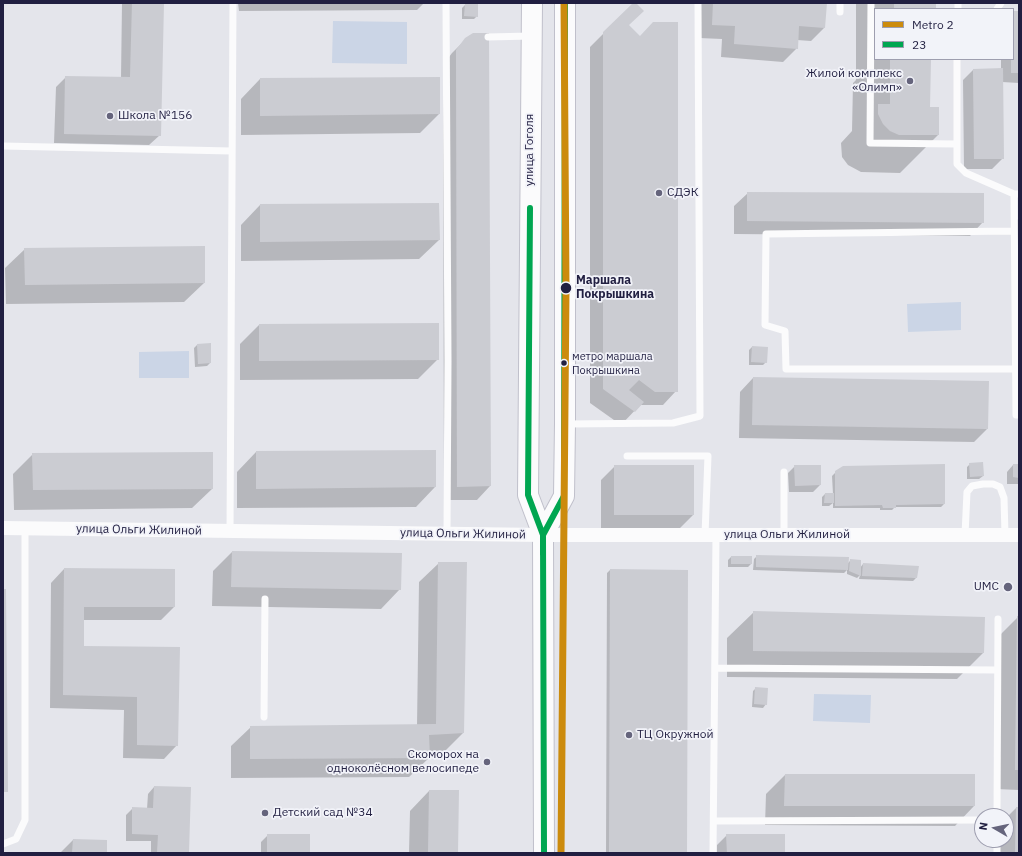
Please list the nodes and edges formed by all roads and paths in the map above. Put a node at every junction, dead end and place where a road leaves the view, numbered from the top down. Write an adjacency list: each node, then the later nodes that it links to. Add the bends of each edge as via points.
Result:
1 (233, 3): 14 (lane)
2 (446, 3): 25 (lane)
3 (532, 3): 9 (main road, улица Гоголя)
4 (565, 3): 19 (main road, улица Гоголя)
5 (698, 3): 19 (lane, via 700,416 673,424)
6 (840, 3): 8 (lane)
7 (871, 3): 12 (lane, via 870,143)
8 (840, 12)
9 (531, 36): 10 (lane); 26 (main road, улица Гоголя, via 528,495)
10 (488, 37)
11 (958, 61): 12 (lane)
12 (956, 144): 15 (lane, via 957,164 963,171)
13 (3, 146): 14 (lane)
14 (231, 151): 24 (lane, via 234,340)
15 (1017, 194): 16 (lane)
16 (1014, 231): 17 (lane); 17 (lane, via 766,234 765,325 786,331 786,369)
17 (1015, 369): 18 (lane, via 1016,414)
18 (1019, 414)
19 (566, 424): 26 (main road, улица Гоголя, via 564,496)
20 (627, 456): 27 (lane, via 708,456)
21 (784, 472): 28 (lane)
22 (3, 528): 23 (street, улица Ольги Жилиной)
23 (25, 528): 24 (street, улица Ольги Жилиной); 39 (lane, via 25,820 16,839)
24 (230, 531): 25 (street, улица Ольги Жилиной)
25 (447, 534): 26 (street, улица Ольги Жилиной)
26 (543, 535): 27 (street, улица Ольги Жилиной); 40 (main road, улица Гоголя)
27 (710, 535): 28 (street, улица Ольги Жилиной); 33 (lane)
28 (784, 535): 29 (street, улица Ольги Жилиной)
29 (965, 535): 30 (street, улица Ольги Жилиной); 30 (lane, via 967,492 972,486 983,484 1000,487)
30 (1012, 535)
31 (265, 599): 35 (lane)
32 (998, 619): 34 (lane)
33 (715, 668): 34 (lane); 38 (lane)
34 (997, 670): 36 (lane)
35 (264, 717)
36 (997, 808)
37 (974, 820): 38 (lane)
38 (714, 821): 41 (lane)
39 (3, 844)
40 (544, 853)
41 (713, 853)

